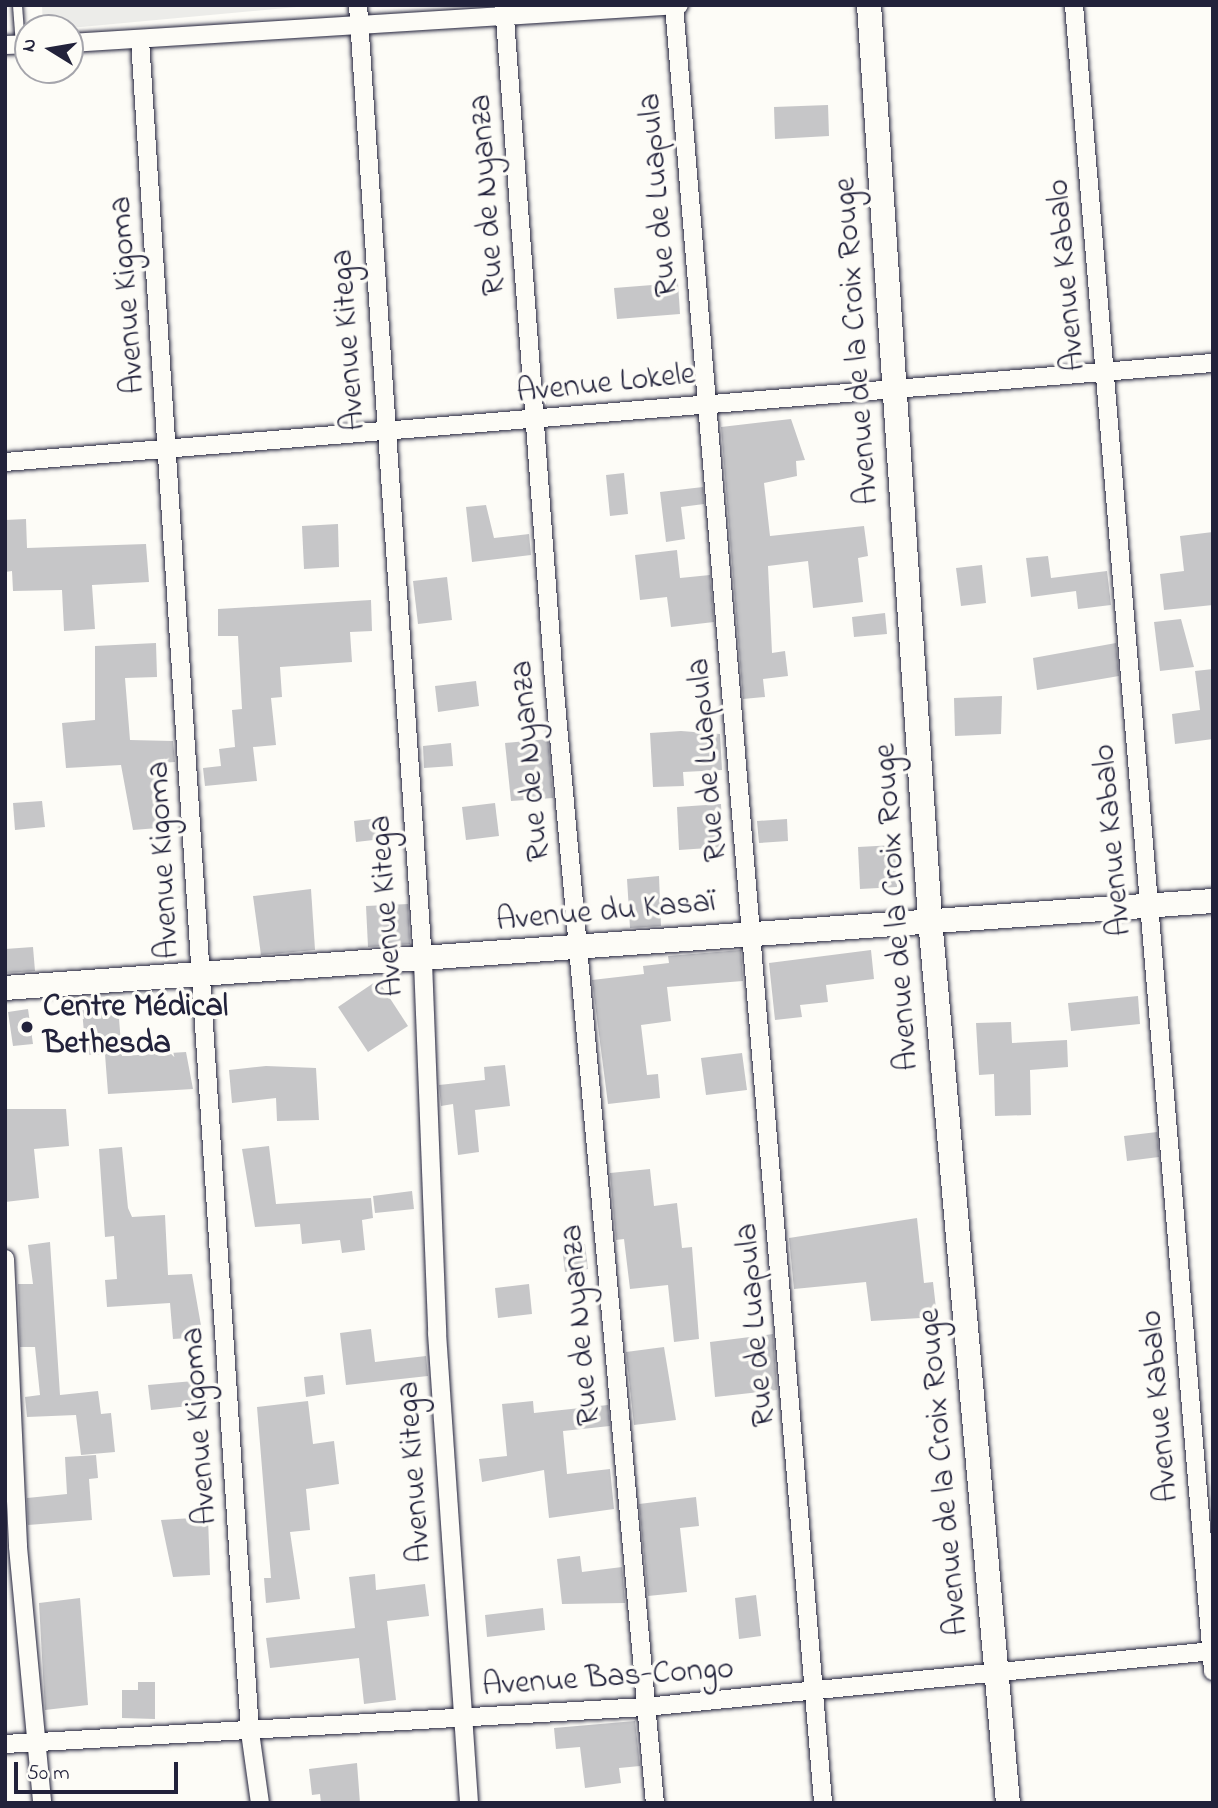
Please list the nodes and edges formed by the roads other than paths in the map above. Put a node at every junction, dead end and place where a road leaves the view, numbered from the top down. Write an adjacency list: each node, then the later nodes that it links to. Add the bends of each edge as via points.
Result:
1 (358, 5): 6 (street, Avenue Kitega)
2 (676, 5): 5 (street); 12 (street, Rue de Luapula)
3 (870, 5): 11 (street, Avenue de la Croix Rouge)
4 (1074, 5): 10 (street, Avenue Kabalo)
5 (505, 12): 6 (street); 13 (street, Rue de Nyanza)
6 (359, 27): 7 (street); 14 (street, Avenue Kitega)
7 (140, 40): 8 (street); 15 (street, Avenue Kigoma)
8 (84, 42)
9 (1213, 363): 10 (street, Avenue Lokele)
10 (1106, 370): 11 (street, Avenue Lokele); 18 (street, Avenue Kabalo)
11 (895, 387): 12 (street, Avenue Lokele); 19 (street, Avenue de la Croix Rouge)
12 (707, 405): 13 (street, Avenue Lokele); 20 (street, Rue de Luapula)
13 (535, 423): 14 (street, Avenue Lokele); 21 (street, Rue de Nyanza)
14 (385, 434): 15 (street, Avenue Lokele); 22 (street, Avenue Kitega)
15 (170, 446): 16 (street, Avenue Lokele); 23 (street, Avenue Kigoma)
16 (5, 462)
17 (1213, 901): 18 (street, Avenue du Kasaï)
18 (1149, 904): 19 (street, Avenue du Kasaï); 26 (street, Avenue Kabalo)
19 (930, 919): 20 (street, Avenue du Kasaï); 27 (street, Avenue de la Croix Rouge)
20 (754, 933): 21 (street, Avenue du Kasaï); 29 (street, Rue de Luapula)
21 (579, 948): 22 (street, Avenue du Kasaï); 30 (street, Rue de Nyanza)
22 (423, 962): 23 (street, Avenue du Kasaï); 31 (street, Avenue Kitega)
23 (202, 978): 24 (street, Avenue du Kasaï); 32 (street, Avenue Kigoma)
24 (5, 988)
25 (5, 1259): 33 (street, via 18,1547)
26 (1212, 1651): 27 (street, Avenue Bas-Congo); 28 (street, Avenue Kabalo)
27 (996, 1670): 29 (street, Avenue Bas-Congo); 40 (street, Avenue de la Croix Rouge)
28 (1213, 1671)
29 (818, 1692): 30 (street, Avenue Bas-Congo); 39 (street, Rue de Luapula)
30 (645, 1707): 31 (street, Avenue Bas-Congo); 38 (street, Rue de Nyanza)
31 (461, 1720): 32 (street, Avenue Bas-Congo); 37 (street, Avenue Kitega)
32 (250, 1732): 33 (street, Avenue Bas-Congo); 36 (street, Avenue Kigoma)
33 (37, 1742): 34 (street, Avenue Bas-Congo); 35 (street)
34 (5, 1744)
35 (42, 1803)
36 (260, 1803)
37 (469, 1803)
38 (654, 1803)
39 (823, 1803)
40 (1008, 1803)

